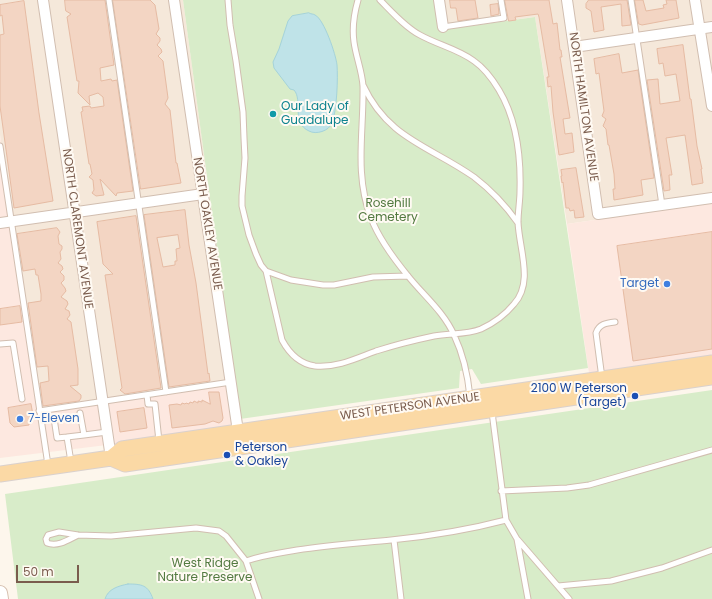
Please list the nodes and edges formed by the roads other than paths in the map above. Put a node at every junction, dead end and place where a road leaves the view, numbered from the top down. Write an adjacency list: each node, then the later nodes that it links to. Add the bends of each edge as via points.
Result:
1 (43, 0): 24 (street, NORTH CLAREMONT AVENUE)
2 (109, 0): 22 (lane)
3 (174, 0): 20 (street, NORTH OAKLEY AVENUE)
4 (228, 0): 28 (lane, via 243,112 245,158 242,206 256,254)
5 (358, 0): 17 (lane, via 354,19 354,41)
6 (380, 0): 27 (lane, via 420,35 475,62 499,90 514,125 518,146)
7 (439, 0): 12 (street)
8 (501, 0): 12 (lane, via 504,18)
9 (567, 0): 16 (street, NORTH HAMILTON AVENUE)
10 (631, 0): 15 (lane)
11 (695, 0): 14 (street)
12 (443, 27)
13 (712, 27): 14 (street)
14 (700, 28): 15 (street); 18 (street)
15 (637, 38): 16 (street); 23 (lane)
16 (574, 47): 23 (street, NORTH HAMILTON AVENUE, via 598,214)
17 (363, 84): 27 (lane, via 374,104 405,136 474,178 503,204); 29 (lane, via 360,166 362,186 377,232)
18 (712, 106)
19 (0, 146): 25 (lane)
20 (203, 194): 22 (street); 36 (street, NORTH OAKLEY AVENUE)
21 (712, 198): 23 (street)
22 (139, 203): 24 (street); 37 (lane)
23 (662, 205)
24 (74, 212): 25 (street); 40 (street, NORTH CLAREMONT AVENUE)
25 (11, 221): 26 (street); 43 (lane)
26 (0, 223)
27 (518, 223): 31 (lane, via 525,274 521,296 505,314 481,329)
28 (266, 271): 29 (lane, via 291,280 323,285 342,284 373,277); 31 (lane, via 282,340 295,357 314,366 333,365 416,340)
29 (408, 276): 31 (lane, via 435,306)
30 (615, 322): 35 (lane, via 606,323 596,333)
31 (454, 334): 42 (lane, via 467,377)
32 (0, 344): 39 (lane, via 13,343)
33 (712, 363): 35 (main road, WEST PETERSON AVENUE)
34 (712, 377): 41 (main road, WEST PETERSON AVENUE)
35 (602, 379): 41 (main road, WEST PETERSON AVENUE)
36 (231, 382): 37 (lane); 47 (street, NORTH OAKLEY AVENUE)
37 (166, 392): 38 (lane)
38 (147, 395): 40 (lane); 50 (lane, via 148,404 155,404)
39 (22, 399)
40 (102, 401): 43 (lane); 46 (street, NORTH CLAREMONT AVENUE)
41 (490, 402): 42 (main road, WEST PETERSON AVENUE); 57 (lane)
42 (471, 405): 47 (main road, WEST PETERSON AVENUE); 51 (main road, WEST PETERSON AVENUE)
43 (39, 411): 55 (lane)
44 (80, 414): 48 (lane)
45 (54, 418): 49 (lane, via 57,438)
46 (107, 432): 48 (lane); 53 (street, NORTH CLAREMONT AVENUE)
47 (238, 432): 50 (main road, WEST PETERSON AVENUE); 51 (street, NORTH OAKLEY AVENUE)
48 (84, 435): 49 (lane)
49 (67, 437): 54 (lane)
50 (160, 444): 53 (main road, WEST PETERSON AVENUE, via 122,449)
51 (241, 448): 53 (main road, WEST PETERSON AVENUE, via 125,464)
52 (712, 450): 57 (lane, via 589,485)
53 (111, 458): 54 (main road, WEST PETERSON AVENUE)
54 (71, 464): 55 (main road, WEST PETERSON AVENUE)
55 (48, 467): 56 (main road, WEST PETERSON AVENUE)
56 (0, 474)
57 (501, 491): 58 (lane)
58 (506, 520): 60 (lane); 61 (lane, via 469,530)
59 (78, 535): 59 (lane, via 53,545 47,543 46,539 48,535 58,532); 63 (lane, via 124,535 196,528 219,531)
60 (517, 539): 64 (lane); 69 (lane)
61 (394, 540): 63 (lane, via 327,546); 68 (lane)
62 (712, 550): 64 (lane, via 662,568 611,581)
63 (246, 561): 67 (lane)
64 (558, 586): 70 (lane)
65 (0, 594): 66 (main road)
66 (1, 599)
67 (258, 599)
68 (401, 599)
69 (528, 599)
70 (569, 599)

